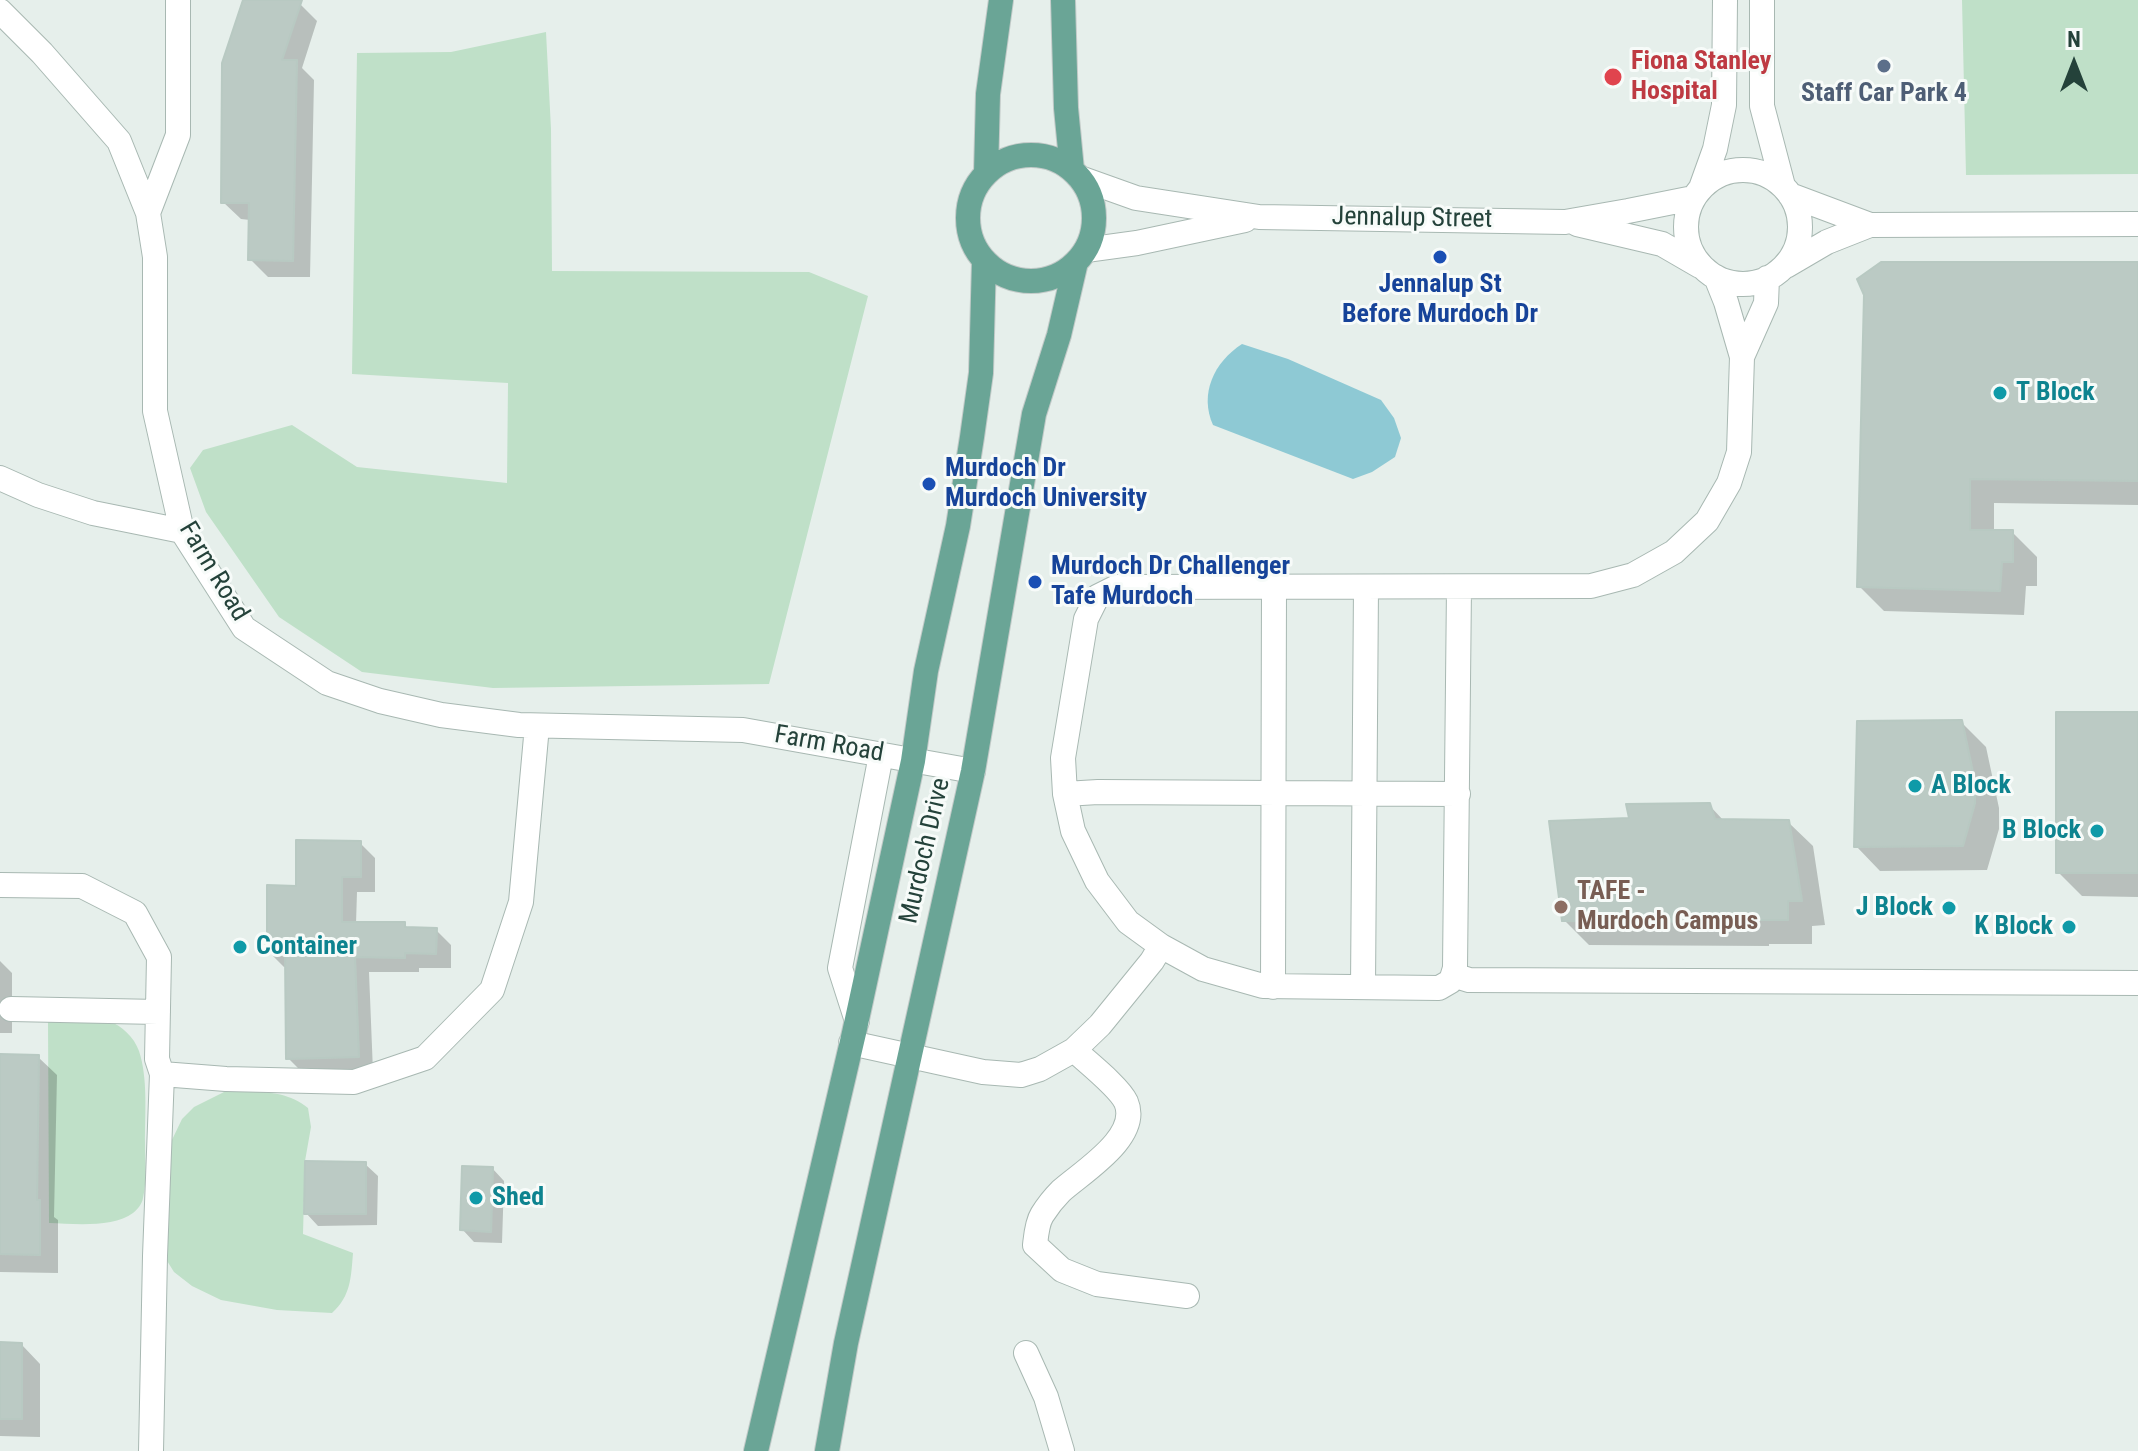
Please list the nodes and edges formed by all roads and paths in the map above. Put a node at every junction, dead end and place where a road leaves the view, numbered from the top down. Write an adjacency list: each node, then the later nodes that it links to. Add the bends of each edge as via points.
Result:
1 (178, 0): 11 (street, via 178,135)
2 (1001, 0): 7 (main road, Murdoch Drive, via 988,94)
3 (1063, 0): 8 (main road, Murdoch Drive, via 1066,108)
4 (1725, 0): 10 (street, via 1724,105 1715,149)
5 (1762, 0): 9 (street, via 1762,106)
6 (0, 11): 11 (street, Farm Road, via 119,141)
7 (986, 173): 8 (main road, via 1001,162 1038,155); 17 (main road, Murdoch Drive, via 974,189 968,226)
8 (1076, 174): 12 (street, Jennalup Street, via 1136,198); 16 (main road, Murdoch Drive, via 1094,210)
9 (1787, 191): 10 (street, Jennalup Street, via 1757,171 1736,170 1717,176); 15 (street, Jennalup Street); 19 (street, via 1799,216 1799,238)
10 (1697, 193): 13 (street, Jennalup Street); 18 (street, via 1686,219 1686,236)
11 (148, 213): 22 (street, Farm Road, via 155,257 155,411)
12 (1259, 217): 13 (street, Jennalup Street); 16 (street, Jennalup Street)
13 (1565, 222): 18 (street, Jennalup Street, via 1662,244)
14 (2138, 224): 15 (street, Jennalup Street)
15 (1870, 225): 19 (street, Jennalup Street, via 1827,242)
16 (1081, 256): 17 (main road, via 1060,275 1040,280 1019,280); 29 (main road, Murdoch Drive, via 1034,414)
17 (984, 260): 28 (main road, Murdoch Drive, via 981,373 972,437)
18 (1709, 272): 19 (street, Jennalup Street, via 1736,283 1758,282); 20 (street, via 1726,302)
19 (1775, 273): 20 (street)
20 (1742, 357): 25 (street, via 1739,452 1729,483 1707,521 1674,552 1633,575 1591,586)
21 (0, 478): 22 (street, via 93,513)
22 (182, 531): 26 (street, Farm Road, via 244,628 327,683 441,715)
23 (1274, 587): 24 (street); 30 (street); 32 (street, via 1117,587 1097,597 1086,619 1063,758)
24 (1366, 587): 25 (street); 31 (street)
25 (1459, 587): 33 (street)
26 (537, 726): 27 (street, Farm Road, via 743,730); 45 (street, via 521,902 492,990 425,1058 354,1082)
27 (881, 755): 28 (street, Farm Road); 42 (street, via 840,968)
28 (913, 761): 29 (street, Farm Road); 42 (main road, Murdoch Drive)
29 (973, 771): 44 (main road, Murdoch Drive)
30 (1274, 793): 31 (street); 32 (street); 38 (street)
31 (1365, 793): 33 (street); 39 (street)
32 (1065, 794): 35 (street, via 1073,831 1097,881 1128,922)
33 (1458, 794): 36 (street)
34 (0, 885): 41 (street, via 82,886 135,913 159,957)
35 (1161, 946): 38 (street, via 1203,969); 43 (street)
36 (1453, 975): 37 (street, via 1469,980); 39 (street, via 1439,988)
37 (2138, 983)
38 (1273, 987): 39 (street)
39 (1363, 987)
40 (11, 1009): 41 (street)
41 (158, 1012): 45 (street, via 157,1059)
42 (854, 1032): 44 (street); 49 (main road, Murdoch Drive)
43 (1074, 1050): 44 (street, via 1021,1075); 46 (street, via 1121,1093 1128,1118 1115,1145 1061,1192 1040,1219 1035,1245 1062,1270 1097,1284)
44 (909, 1056): 50 (main road, Murdoch Drive)
45 (162, 1074): 48 (street)
46 (1187, 1296)
47 (1026, 1353): 51 (street)
48 (151, 1451)
49 (756, 1451)
50 (827, 1451)
51 (1062, 1451)

